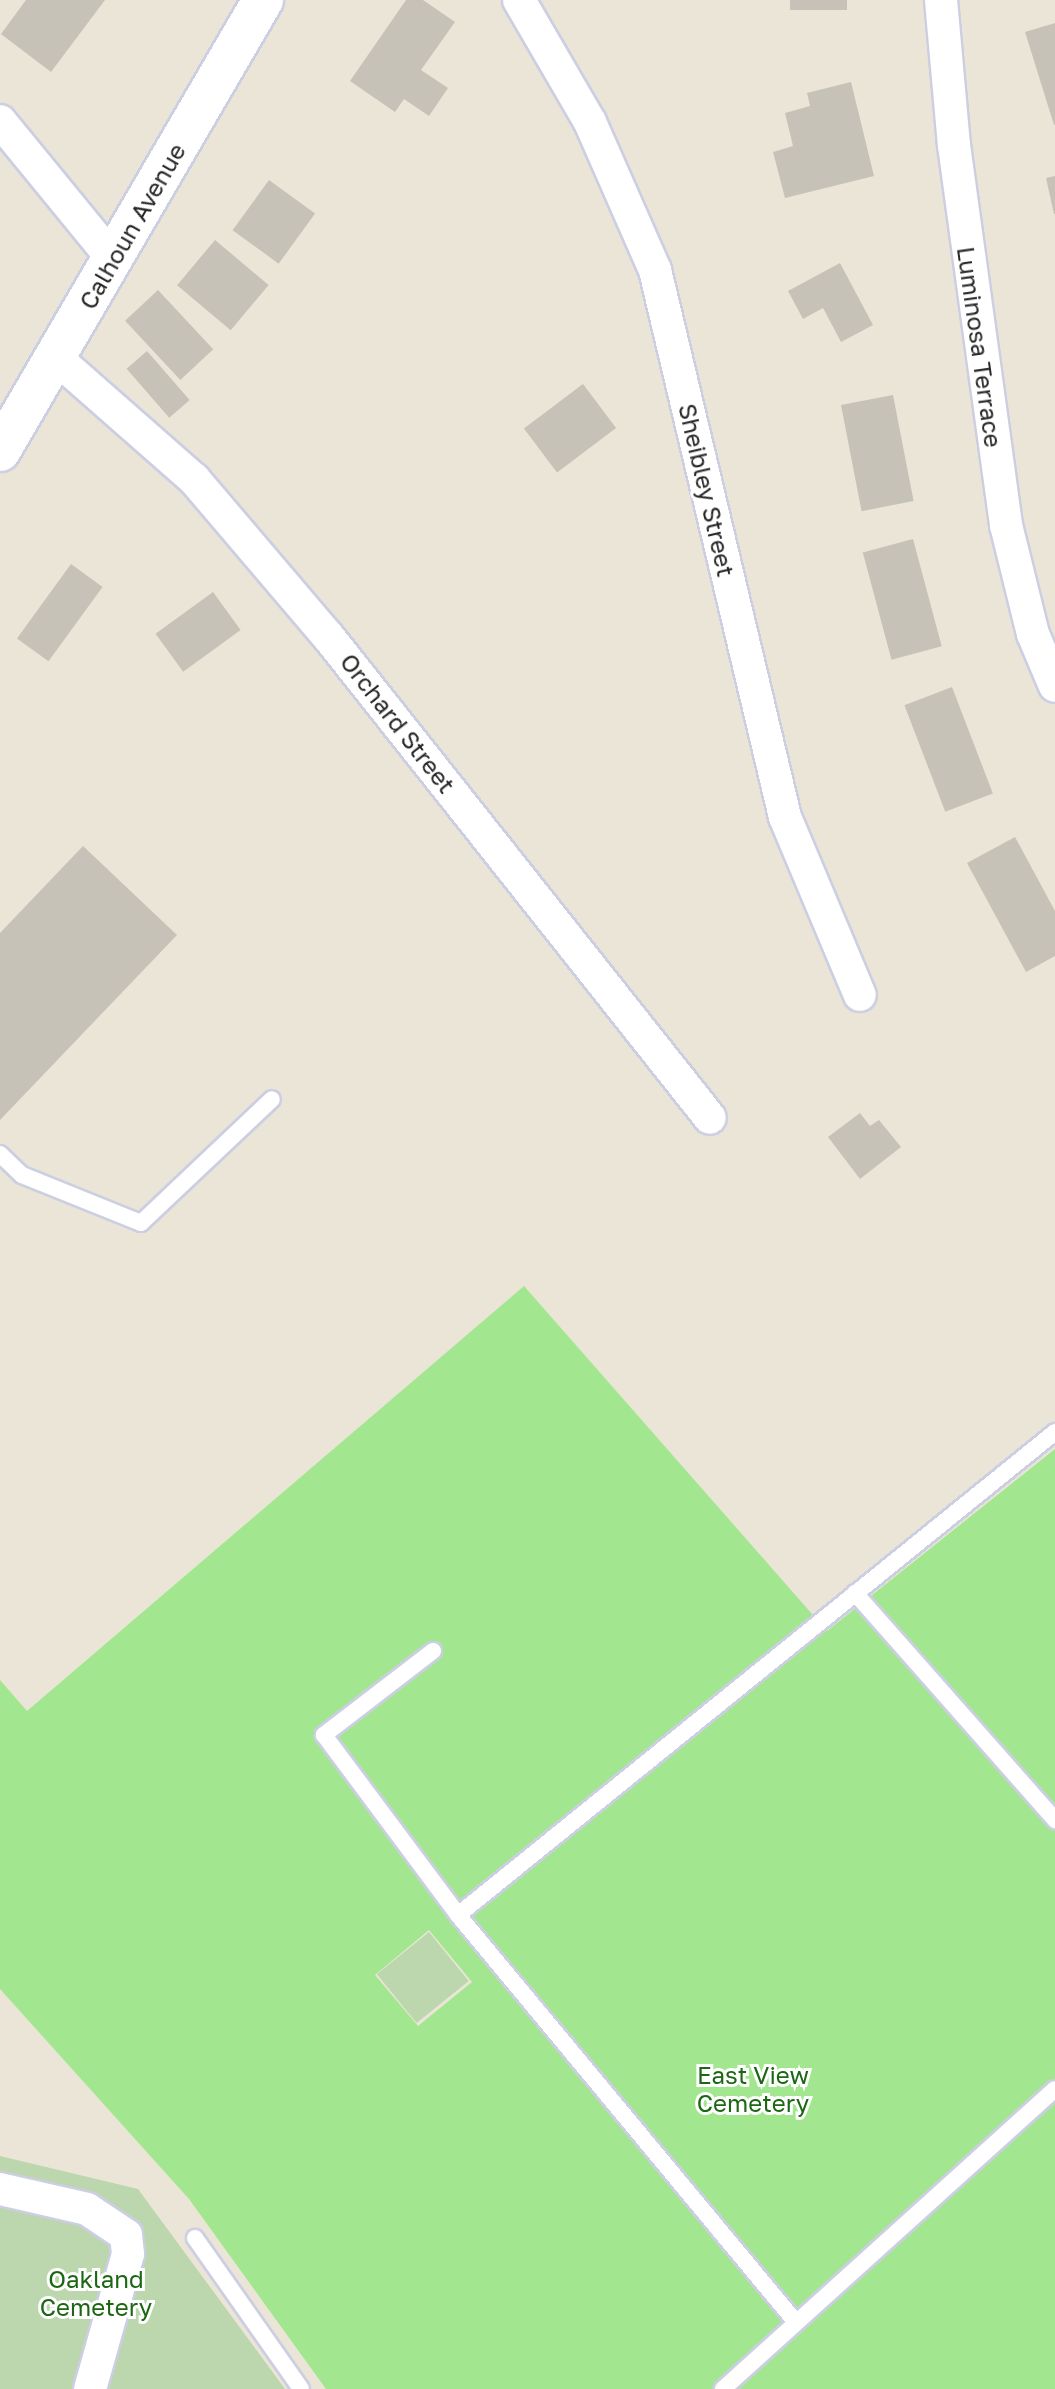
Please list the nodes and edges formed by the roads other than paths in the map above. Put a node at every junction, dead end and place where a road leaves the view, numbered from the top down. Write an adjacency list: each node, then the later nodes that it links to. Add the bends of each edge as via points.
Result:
1 (263, 0): 5 (street, Calhoun Avenue)
2 (519, 0): 9 (street, Sheibley Street, via 590,122 655,270 785,817)
3 (941, 0): 8 (street, Luminosa Terrace, via 955,160 1006,525 1033,634)
4 (0, 121): 5 (street)
5 (113, 259): 6 (street, Calhoun Avenue)
6 (55, 357): 7 (street, Calhoun Avenue); 11 (street, Orchard Street, via 194,479 225,515 327,635)
7 (0, 451)
8 (1055, 686)
9 (860, 995)
10 (272, 1099): 12 (lane, via 141,1223 22,1175)
11 (710, 1118)
12 (0, 1154)
13 (1055, 1432): 14 (lane)
14 (855, 1593): 16 (lane); 17 (lane)
15 (433, 1651): 17 (lane, via 324,1735)
16 (1055, 1820)
17 (458, 1915): 21 (lane)
18 (1055, 2089): 21 (lane)
19 (0, 2189): 22 (street, via 87,2209 126,2235 128,2254)
20 (195, 2238): 23 (lane)
21 (794, 2320): 24 (lane)
22 (90, 2389)
23 (301, 2389)
24 (723, 2389)

